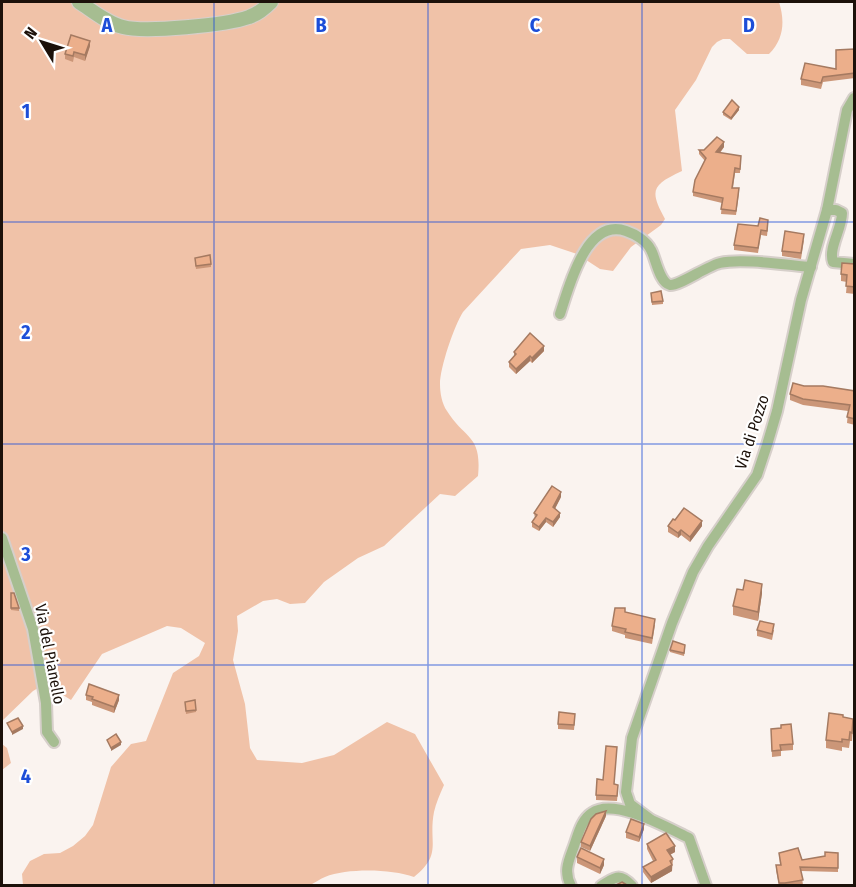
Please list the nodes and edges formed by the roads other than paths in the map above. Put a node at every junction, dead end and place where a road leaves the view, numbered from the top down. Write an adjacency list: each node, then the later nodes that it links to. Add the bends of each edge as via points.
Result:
1 (80, 2): 2 (street, via 104,20 124,28 149,29 222,23 248,17)
2 (271, 2)
3 (855, 98): 4 (street, Via di Pozzo, via 847,110)
4 (827, 210): 5 (street, via 842,213 833,262); 6 (street, Via di Pozzo)
5 (855, 264)
6 (811, 267): 7 (street, via 720,263 669,285 663,281 646,242 615,229 606,231 587,247); 10 (street, Via di Pozzo, via 777,411 757,475 693,572 632,738 627,792 630,804)
7 (560, 314)
8 (2, 538): 9 (street, Via del Pianello, via 33,628 47,732)
9 (54, 742)
10 (650, 819): 11 (street, via 614,808 591,813 583,822 566,868); 14 (street, via 688,838)
11 (571, 885)
12 (601, 885): 13 (street, via 618,877)
13 (632, 885)
14 (706, 885)

